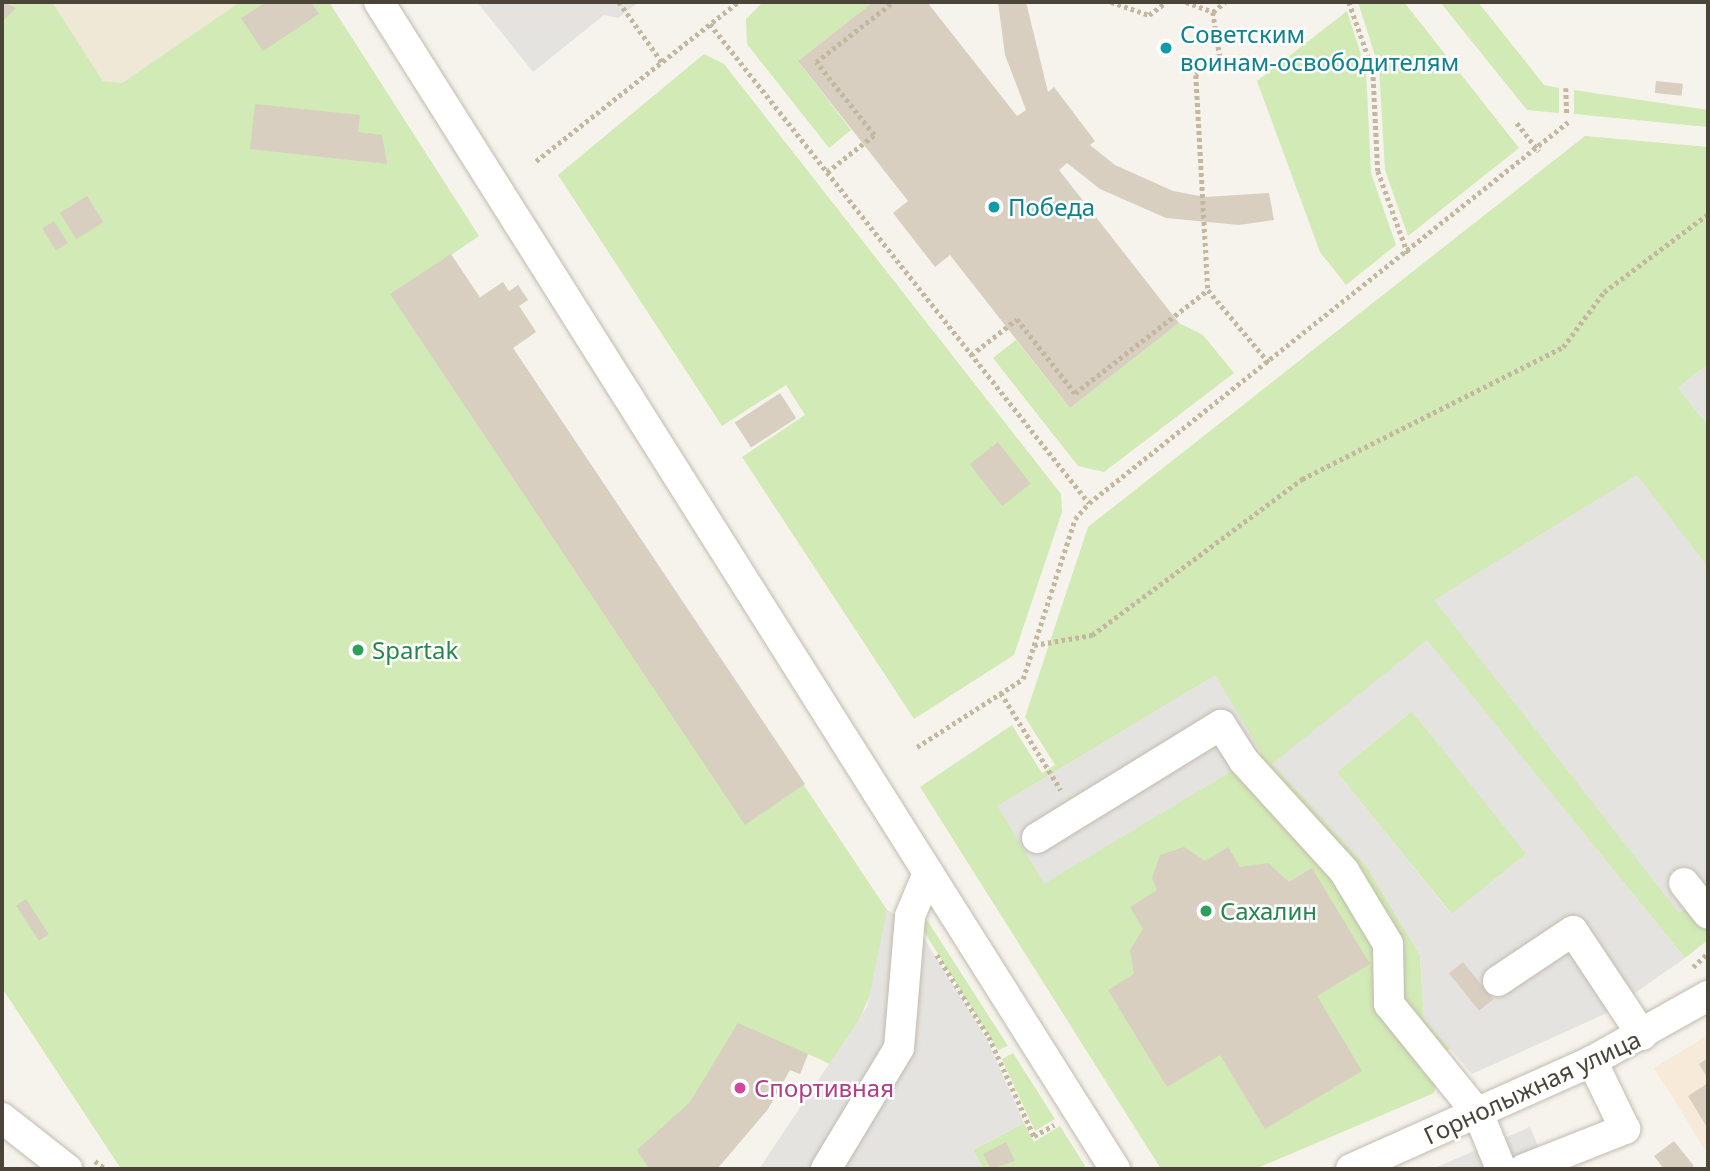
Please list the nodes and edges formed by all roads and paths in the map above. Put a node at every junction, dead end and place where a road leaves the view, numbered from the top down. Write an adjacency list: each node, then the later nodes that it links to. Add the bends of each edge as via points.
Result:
1 (379, 2): 31 (street)
2 (619, 2): 12 (path)
3 (738, 2): 11 (path)
4 (892, 2): 19 (path, via 816,62 874,135)
5 (1111, 2): 6 (path, via 1149,15)
6 (1166, 2)
7 (1186, 2): 10 (path)
8 (1226, 2): 10 (path)
9 (1349, 2): 21 (path, via 1373,70 1378,171)
10 (1213, 12): 22 (path, via 1220,57 1196,75)
11 (710, 24): 12 (path); 19 (path)
12 (662, 62): 18 (path)
13 (1566, 88): 14 (path)
14 (1567, 114)
15 (1568, 122): 17 (path)
16 (1517, 123): 17 (path)
17 (1539, 150): 21 (path)
18 (536, 161)
19 (827, 172): 23 (path)
20 (1708, 214): 26 (path, via 1604,292 1563,347 1302,479 1092,635)
21 (1408, 254): 24 (path)
22 (1208, 290): 23 (path, via 1075,393 1017,318); 24 (path)
23 (971, 355): 25 (path)
24 (1270, 364): 25 (path)
25 (1089, 503): 26 (path, via 1075,519)
26 (1034, 645): 27 (path, via 1023,679)
27 (1001, 693): 28 (path); 29 (path)
28 (917, 747)
29 (1076, 814): 30 (street); 41 (street, via 1221,725 1244,761 1344,871 1388,944 1389,1004)
30 (1037, 838)
31 (928, 873): 45 (street, via 910,916 899,1048); 46 (street)
32 (1684, 883): 33 (street)
33 (1708, 914)
34 (931, 946): 43 (path, via 989,1037 1034,1136)
35 (1708, 953): 36 (path)
36 (1693, 967)
37 (1498, 981): 39 (street, via 1573,931)
38 (1708, 996): 39 (street, Горнолыжная улица)
39 (1642, 1035): 40 (street, Горнолыжная улица)
40 (1592, 1061): 41 (street, Горнолыжная улица); 49 (street, via 1625,1129)
41 (1479, 1115): 47 (street, Горнолыжная улица); 48 (street)
42 (2, 1118): 44 (street)
43 (1061, 1121)
44 (67, 1169)
45 (826, 1169)
46 (1115, 1169)
47 (1351, 1169)
48 (1501, 1169)
49 (1524, 1169)

